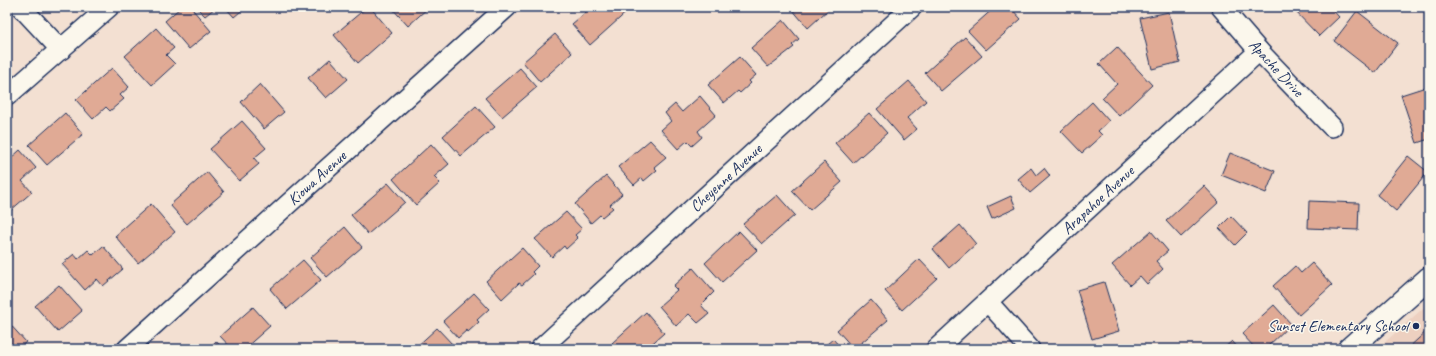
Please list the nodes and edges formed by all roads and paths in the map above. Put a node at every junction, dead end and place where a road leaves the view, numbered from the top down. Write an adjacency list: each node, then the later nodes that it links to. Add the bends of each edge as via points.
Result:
1 (21, 7): 6 (street)
2 (109, 7): 6 (street)
3 (507, 7): 12 (street, Kiowa Avenue)
4 (912, 7): 13 (street, Cheyenne Avenue)
5 (1221, 7): 7 (street, Apache Drive)
6 (61, 50): 8 (street)
7 (1259, 51): 9 (street, Apache Drive); 11 (street, Arapahoe Avenue)
8 (7, 96)
9 (1332, 127)
10 (1429, 278): 16 (street)
11 (988, 302): 14 (street, Arapahoe Avenue); 15 (street)
12 (127, 349)
13 (540, 349)
14 (936, 349)
15 (1030, 349)
16 (1349, 349)

